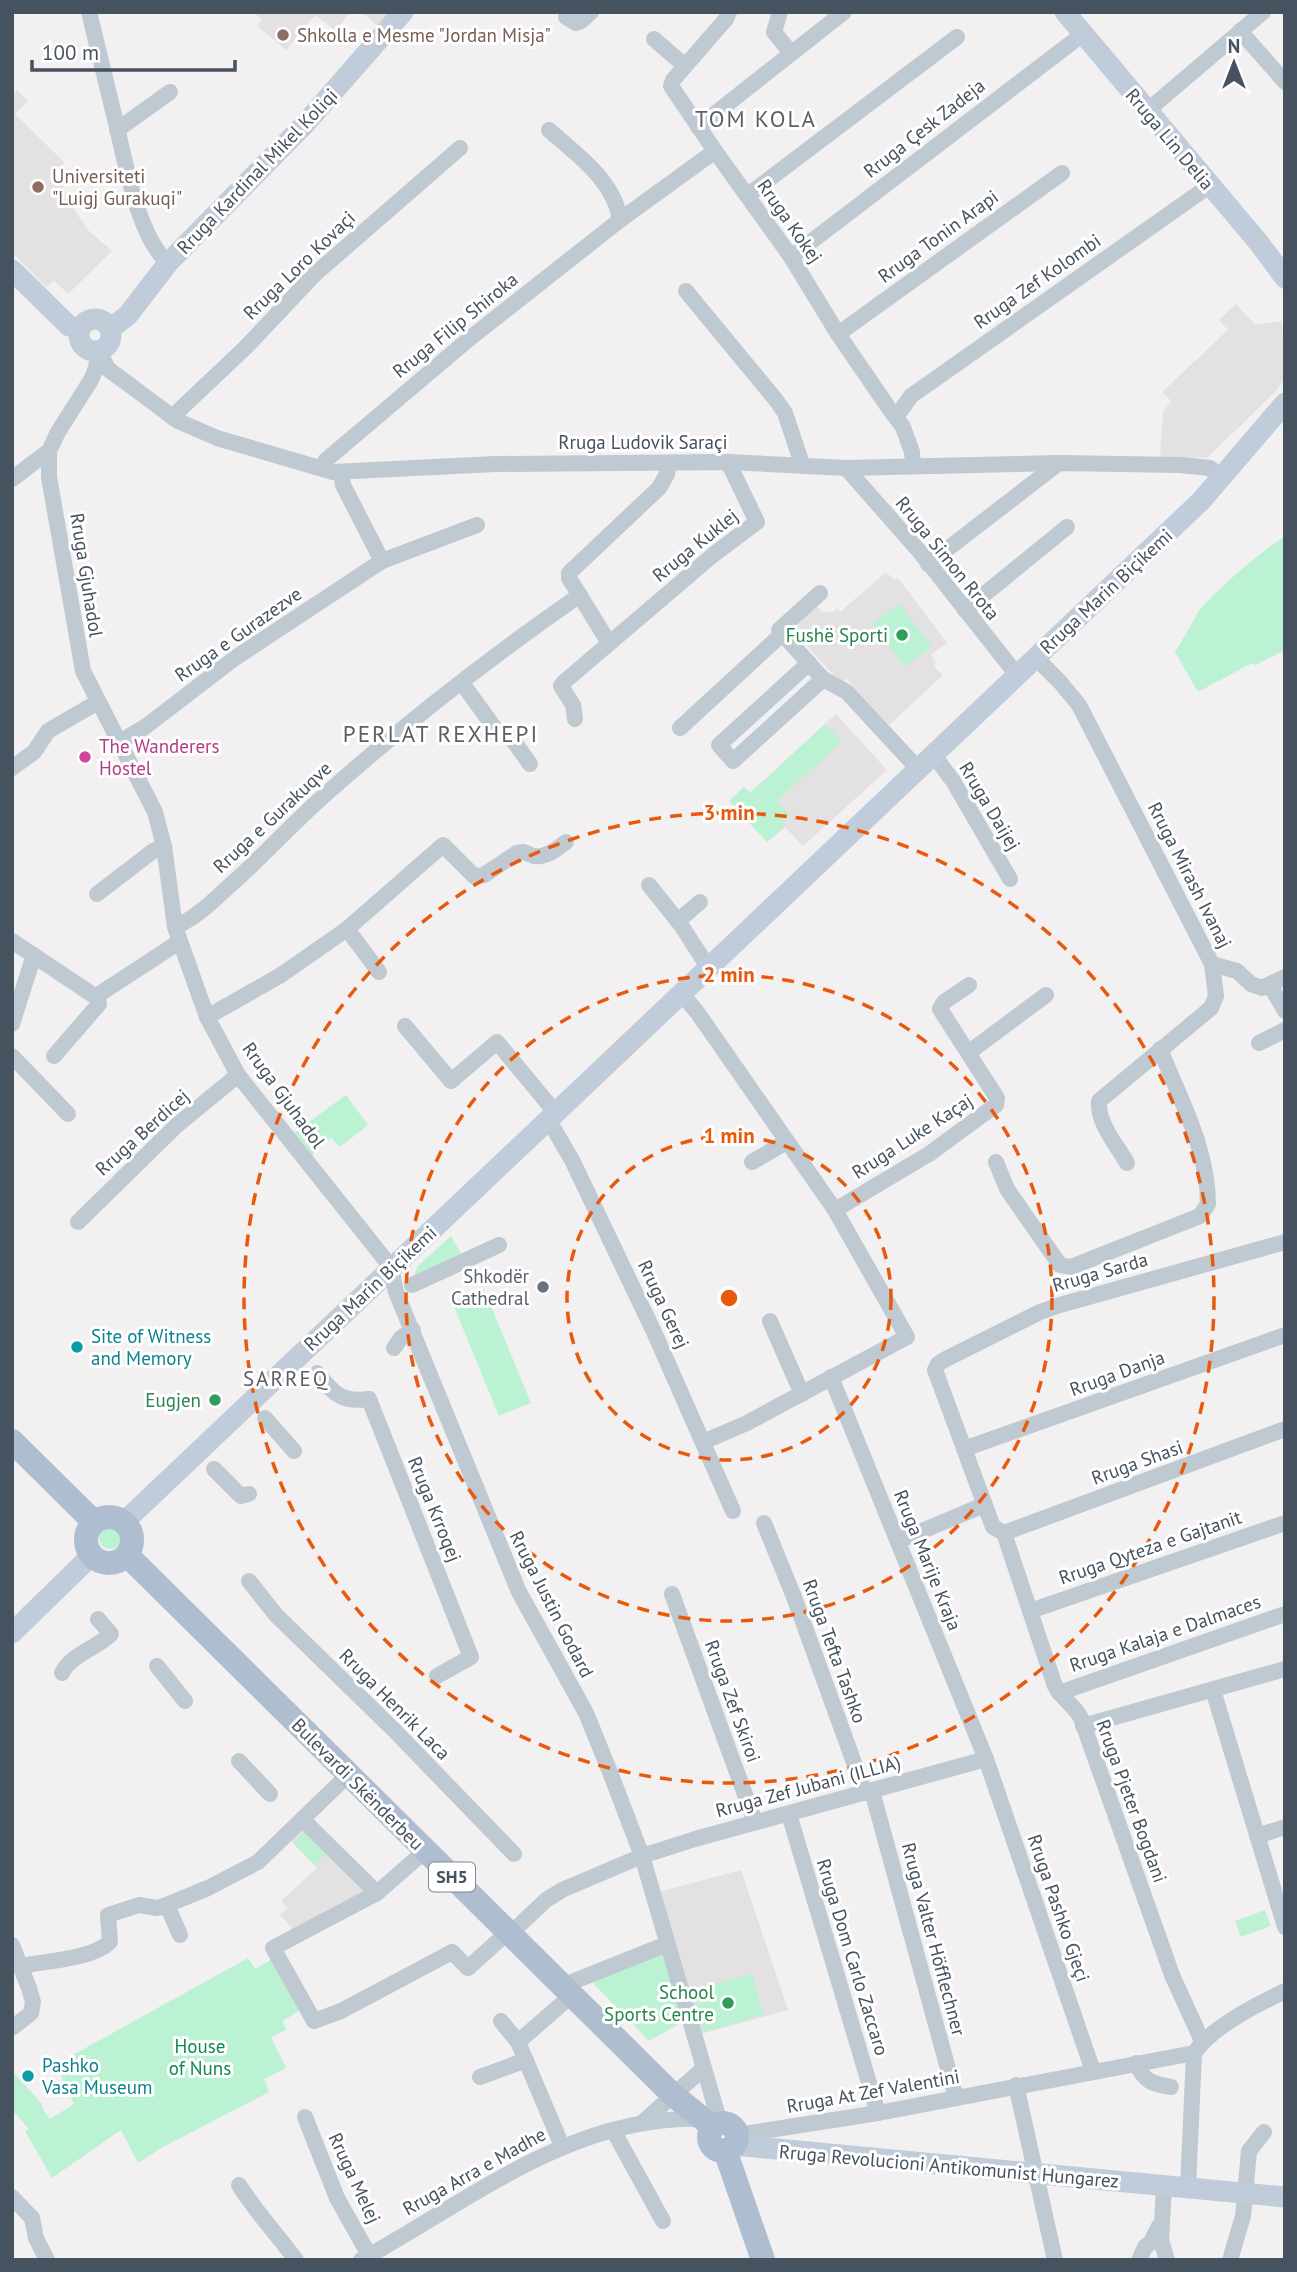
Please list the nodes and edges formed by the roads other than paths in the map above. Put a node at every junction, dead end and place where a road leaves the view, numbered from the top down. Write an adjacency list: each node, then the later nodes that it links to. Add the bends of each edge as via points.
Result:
1 (89, 12): 20 (street)
2 (404, 12): 29 (main road, Rruga Kardinal Mikel Koliqi, via 304,125)
3 (592, 12): 9 (street, via 576,23)
4 (729, 12): 15 (street, Rruga Kokej)
5 (780, 12): 14 (street, via 774,32)
6 (844, 12): 14 (street)
7 (1065, 12): 11 (main road, Rruga Lin Delia)
8 (1263, 12): 10 (street)
9 (566, 16)
10 (1240, 31): 16 (street); 18 (street)
11 (1083, 34): 18 (main road, Rruga Lin Delia); 28 (street, Rruga Çesk Zadeja)
12 (957, 37): 26 (street)
13 (654, 39): 15 (street)
14 (791, 53): 19 (street)
15 (685, 66): 19 (street, Rruga Kokej, via 671,86)
16 (1285, 82)
17 (170, 92): 20 (street)
18 (1147, 111): 25 (main road, Rruga Lin Delia)
19 (698, 127): 23 (street, Rruga Kokej)
20 (117, 130): 29 (street, via 144,225)
21 (549, 130): 27 (street, via 607,186)
22 (460, 148): 38 (street, Rruga Loro Kovaçi, via 315,274)
23 (715, 152): 26 (street, Rruga Kokej); 27 (street, Rruga Filip Shiroka)
24 (1062, 173): 35 (street, Rruga Tonin Arapi)
25 (1209, 186): 31 (main road, Rruga Lin Delia); 39 (street, Rruga Zef Kolombi, via 911,396)
26 (748, 195): 28 (street, Rruga Kokej)
27 (620, 219): 46 (street, Rruga Filip Shiroka, via 469,339)
28 (791, 257): 35 (street, Rruga Kokej)
29 (168, 263): 34 (main road, Rruga Kardinal Mikel Koliqi, via 128,315)
30 (12, 270): 33 (main road, via 69,326)
31 (1282, 272)
32 (686, 291): 44 (street, via 776,400)
33 (79, 329): 34 (main road, via 95,319); 36 (main road, via 84,348)
34 (110, 329): 36 (main road, via 108,346)
35 (838, 334): 39 (street, Rruga Kokej)
36 (98, 351): 38 (street, Rruga Ludovik Saraçi, via 108,369); 40 (street, via 91,380)
37 (1285, 403): 49 (main road, Rruga Marin Biçikemi)
38 (172, 417): 46 (street, Rruga Ludovik Saraçi, via 217,439)
39 (896, 417): 45 (street, Rruga Kokej, via 909,442)
40 (50, 451): 50 (street); 65 (street, Rruga Gjuhadol, via 50,477 80,661)
41 (727, 462): 42 (street, Rruga Ludovik Saraçi); 44 (street, Rruga Ludovik Saraçi); 59 (street, Rruga Kuklej, via 757,522)
42 (669, 463): 48 (street, Rruga Ludovik Saraçi, via 495,464); 56 (street, via 667,474 651,496 572,569 569,578)
43 (1059, 463): 45 (street, Rruga Ludovik Saraçi); 49 (street, Rruga Ludovik Saraçi, via 1180,464 1210,468); 54 (street)
44 (802, 464): 47 (street, Rruga Ludovik Saraçi)
45 (913, 465): 47 (street, Rruga Ludovik Saraçi)
46 (321, 468): 48 (street, Rruga Ludovik Saraçi)
47 (846, 468): 54 (street, Rruga Simon Rrota)
48 (341, 472): 53 (street, via 343,485)
49 (1220, 477): 60 (main road, Rruga Marin Biçikemi, via 1201,501)
50 (12, 479)
51 (477, 525): 53 (street, Rruga e Gurazezve)
52 (1067, 527): 57 (street)
53 (382, 561): 68 (street, Rruga e Gurazezve, via 235,658)
54 (928, 564): 57 (street, Rruga Simon Rrota)
55 (820, 593): 58 (street, via 779,630)
56 (580, 596): 59 (street); 64 (street, Rruga e Gurakuqve)
57 (965, 611): 62 (street, Rruga Simon Rrota)
58 (782, 634): 61 (street); 67 (street)
59 (609, 643): 66 (street, Rruga Kuklej, via 561,685)
60 (1036, 658): 62 (main road, Rruga Marin Biçikemi); 83 (street, Rruga Mirash Ivanaj, via 1079,705)
61 (809, 663): 63 (street); 63 (street, via 719,745 733,761)
62 (1017, 675): 69 (main road, Rruga Marin Biçikemi)
63 (823, 679): 69 (street, via 847,692)
64 (463, 682): 70 (street, via 499,734 507,732); 80 (street, Rruga e Gurakuqve, via 334,786)
65 (97, 702): 68 (street, Rruga Gjuhadol); 71 (street, via 48,731 34,752)
66 (575, 719)
67 (680, 728)
68 (118, 743): 73 (street, Rruga Gjuhadol, via 155,812)
69 (925, 762): 74 (street, Rruga Daijej, via 953,781); 84 (main road, Rruga Marin Biçikemi)
70 (530, 764)
71 (12, 768)
72 (566, 842): 79 (street, via 540,856 517,853 475,877 443,845)
73 (164, 846): 76 (street); 80 (street, Rruga Gjuhadol)
74 (1010, 879)
75 (649, 885): 78 (street)
76 (97, 894)
77 (700, 902): 78 (street)
78 (678, 921): 84 (street)
79 (347, 929): 85 (street); 92 (street, via 281,975)
80 (177, 934): 89 (street, Rruga e Gurakuqve); 92 (street, Rruga Gjuhadol)
81 (12, 941): 82 (street)
82 (34, 956): 89 (street); 93 (street)
83 (1212, 964): 86 (street, via 1237,971 1262,988); 97 (street, Rruga Mirash Ivanaj, via 1215,1003)
84 (708, 967): 88 (main road, Rruga Marin Biçikemi)
85 (379, 972)
86 (1277, 981): 91 (street)
87 (969, 985): 98 (street, Rruga Luke Kaçaj, via 940,1009)
88 (681, 993): 103 (main road, Rruga Marin Biçikemi); 104 (street)
89 (98, 995): 100 (street, via 99,1004)
90 (1046, 995): 98 (street)
91 (1285, 1011)
92 (207, 1017): 101 (street, Rruga Gjuhadol)
93 (12, 1024)
94 (405, 1026): 103 (street, via 451,1080 497,1042)
95 (1285, 1030): 96 (street)
96 (1259, 1043)
97 (1160, 1049): 106 (street, via 1205,1167 1208,1204 1200,1216 1071,1267 1060,1265 1007,1189); 107 (street, Rruga Mirash Ivanaj, via 1099,1101 1102,1121)
98 (968, 1053): 108 (street, Rruga Luke Kaçaj, via 997,1098 996,1105 929,1154)
99 (12, 1056): 102 (street)
100 (54, 1056)
101 (238, 1075): 109 (street, Rruga Berdicej, via 176,1126); 112 (street, Rruga Gjuhadol)
102 (68, 1114)
103 (551, 1116): 112 (main road, Rruga Marin Biçikemi); 125 (street, Rruga Gerej)
104 (786, 1142): 105 (street); 108 (street)
105 (752, 1162)
106 (996, 1163)
107 (1128, 1163)
108 (835, 1210): 120 (street, via 907,1337)
109 (78, 1222)
110 (1285, 1242): 118 (street, Rruga Sarda, via 1060,1305)
111 (499, 1245): 113 (street)
112 (391, 1267): 115 (street, Rruga Justin Godard, via 396,1292); 133 (main road, Rruga Marin Biçikemi)
113 (412, 1285)
114 (770, 1321): 121 (street)
115 (413, 1330): 117 (street); 166 (street, Rruga Justin Godard, via 514,1582 586,1713)
116 (1285, 1335): 126 (street, Rruga Danja)
117 (394, 1348)
118 (936, 1367): 126 (street, Rruga Pjeter Bogdani)
119 (317, 1373): 149 (street, Rruga Krroqej, via 336,1396 369,1399 455,1615 471,1657)
120 (831, 1377): 121 (street); 137 (street, Rruga Marije Kraja)
121 (802, 1394): 125 (street)
122 (265, 1418): 127 (street)
123 (1285, 1429): 136 (street, Rruga Shasi)
124 (12, 1441): 132 (main road)
125 (703, 1442): 131 (street, Rruga Gerej)
126 (964, 1450): 130 (street, Rruga Pjeter Bogdani)
127 (294, 1451)
128 (214, 1469): 129 (street, via 241,1496)
129 (249, 1494)
130 (984, 1505): 136 (street, Rruga Pjeter Bogdani, via 993,1527); 137 (street)
131 (733, 1511)
132 (94, 1522): 133 (main road, via 105,1517); 138 (main road, via 86,1538)
133 (124, 1522): 139 (main road, via 132,1534)
134 (764, 1523): 157 (street, Rruga Tefta Tashko)
135 (1285, 1523): 142 (street, Rruga Qyteza e Gajtanit)
136 (1004, 1534): 142 (street, Rruga Pjeter Bogdani)
137 (898, 1541): 154 (street, Rruga Marije Kraja)
138 (92, 1555): 139 (main road, via 105,1563); 145 (main road)
139 (127, 1555): 156 (main road, Bulevardi Skënderbeu / SH5)
140 (249, 1581): 165 (street, Rruga Henrik Laca, via 276,1615)
141 (672, 1594): 161 (street, Rruga Zef Skiroi)
142 (1030, 1611): 151 (street, Rruga Pjeter Bogdani)
143 (1285, 1614): 151 (street, Rruga Kalaja e Dalmaces)
144 (98, 1619): 148 (street, via 111,1634 70,1661)
145 (12, 1633)
146 (157, 1666): 152 (street)
147 (1285, 1669): 150 (street)
148 (62, 1673)
149 (437, 1676)
150 (1213, 1690): 153 (street); 163 (street)
151 (1059, 1693): 153 (street, Rruga Pjeter Bogdani, via 1076,1710)
152 (185, 1702)
153 (1083, 1726): 180 (street, Rruga Pjeter Bogdani)
154 (986, 1759): 157 (street, Rruga Zef Jubani (ILLIA)); 184 (street, Rruga Pashko Gjeçi)
155 (239, 1761): 158 (street)
156 (349, 1774): 160 (street); 164 (main road, Bulevardi Skënderbeu / SH5)
157 (869, 1792): 159 (street, Rruga Zef Jubani (ILLIA)); 189 (street, Rruga Valter Höfflechner)
158 (270, 1794)
159 (789, 1814): 161 (street, Rruga Zef Jubani (ILLIA)); 190 (street, Rruga Dom Carlo Zaccaro)
160 (303, 1820): 167 (street); 168 (street, via 258,1862)
161 (755, 1822): 166 (street, Rruga Zef Jubani (ILLIA))
162 (1285, 1827): 163 (street)
163 (1257, 1836): 169 (street)
164 (425, 1851): 167 (street); 170 (main road, Bulevardi Skënderbeu / SH5)
165 (514, 1854)
166 (642, 1856): 170 (street, via 562,1890); 172 (street, Rruga Justin Godard)
167 (377, 1893): 170 (street, via 273,1948 314,2021 452,1952 468,1968)
168 (167, 1905): 171 (street); 174 (street, via 139,1905 108,1914 110,1941 102,1949)
169 (1285, 1927)
170 (509, 1933): 175 (main road, Bulevardi Skënderbeu / SH5)
171 (180, 1935)
172 (667, 1944): 175 (street); 183 (street, Rruga Justin Godard)
173 (12, 1945): 174 (street)
174 (19, 1966): 178 (street, via 33,2009)
175 (567, 1990): 179 (street); 188 (main road, Bulevardi Skënderbeu / SH5)
176 (1285, 1992): 180 (street, Rruga At Zef Valentini, via 1262,2002)
177 (501, 2021): 179 (street)
178 (12, 2028)
179 (518, 2042): 181 (street)
180 (1198, 2047): 182 (street, Rruga At Zef Valentini); 200 (street)
181 (526, 2060): 185 (street); 196 (street)
182 (1136, 2063): 184 (street, Rruga At Zef Valentini); 187 (street, via 1150,2083)
183 (704, 2068): 188 (street); 195 (street, Rruga Justin Godard)
184 (1093, 2071): 186 (street, Rruga At Zef Valentini)
185 (480, 2077)
186 (1016, 2085): 189 (street, Rruga At Zef Valentini); 197 (street)
187 (1171, 2087)
188 (673, 2095): 192 (street, Rruga Arra e Madhe); 195 (main road, Bulevardi Skënderbeu / SH5)
189 (956, 2098): 190 (street, Rruga At Zef Valentini)
190 (878, 2113): 195 (street, Rruga At Zef Valentini)
191 (304, 2117): 206 (street, Rruga Melej)
192 (643, 2122): 193 (street, Rruga Arra e Madhe); 195 (street, Rruga Arra e Madhe)
193 (612, 2130): 196 (street, Rruga Arra e Madhe); 205 (street)
194 (1264, 2132): 201 (street, via 1250,2151)
195 (722, 2134): 197 (main road, Rruga Revolucioni Antikomunist Hungarez); 209 (main road)
196 (562, 2146): 206 (street, Rruga Arra e Madhe)
197 (1036, 2174): 199 (main road, Rruga Revolucioni Antikomunist Hungarez); 210 (street)
198 (239, 2185): 208 (street)
199 (1164, 2186): 200 (main road, Rruga Revolucioni Antikomunist Hungarez); 204 (street)
200 (1188, 2188): 201 (main road, Rruga Revolucioni Antikomunist Hungarez)
201 (1246, 2193): 203 (main road, Rruga Revolucioni Antikomunist Hungarez); 213 (street)
202 (12, 2197): 207 (street, via 32,2218)
203 (1285, 2197)
204 (1162, 2220): 211 (street); 212 (street, via 1161,2241)
205 (663, 2221)
206 (365, 2258)
207 (47, 2260)
208 (296, 2260)
209 (763, 2260)
210 (1055, 2260)
211 (1139, 2260)
212 (1167, 2260)
213 (1230, 2260)

